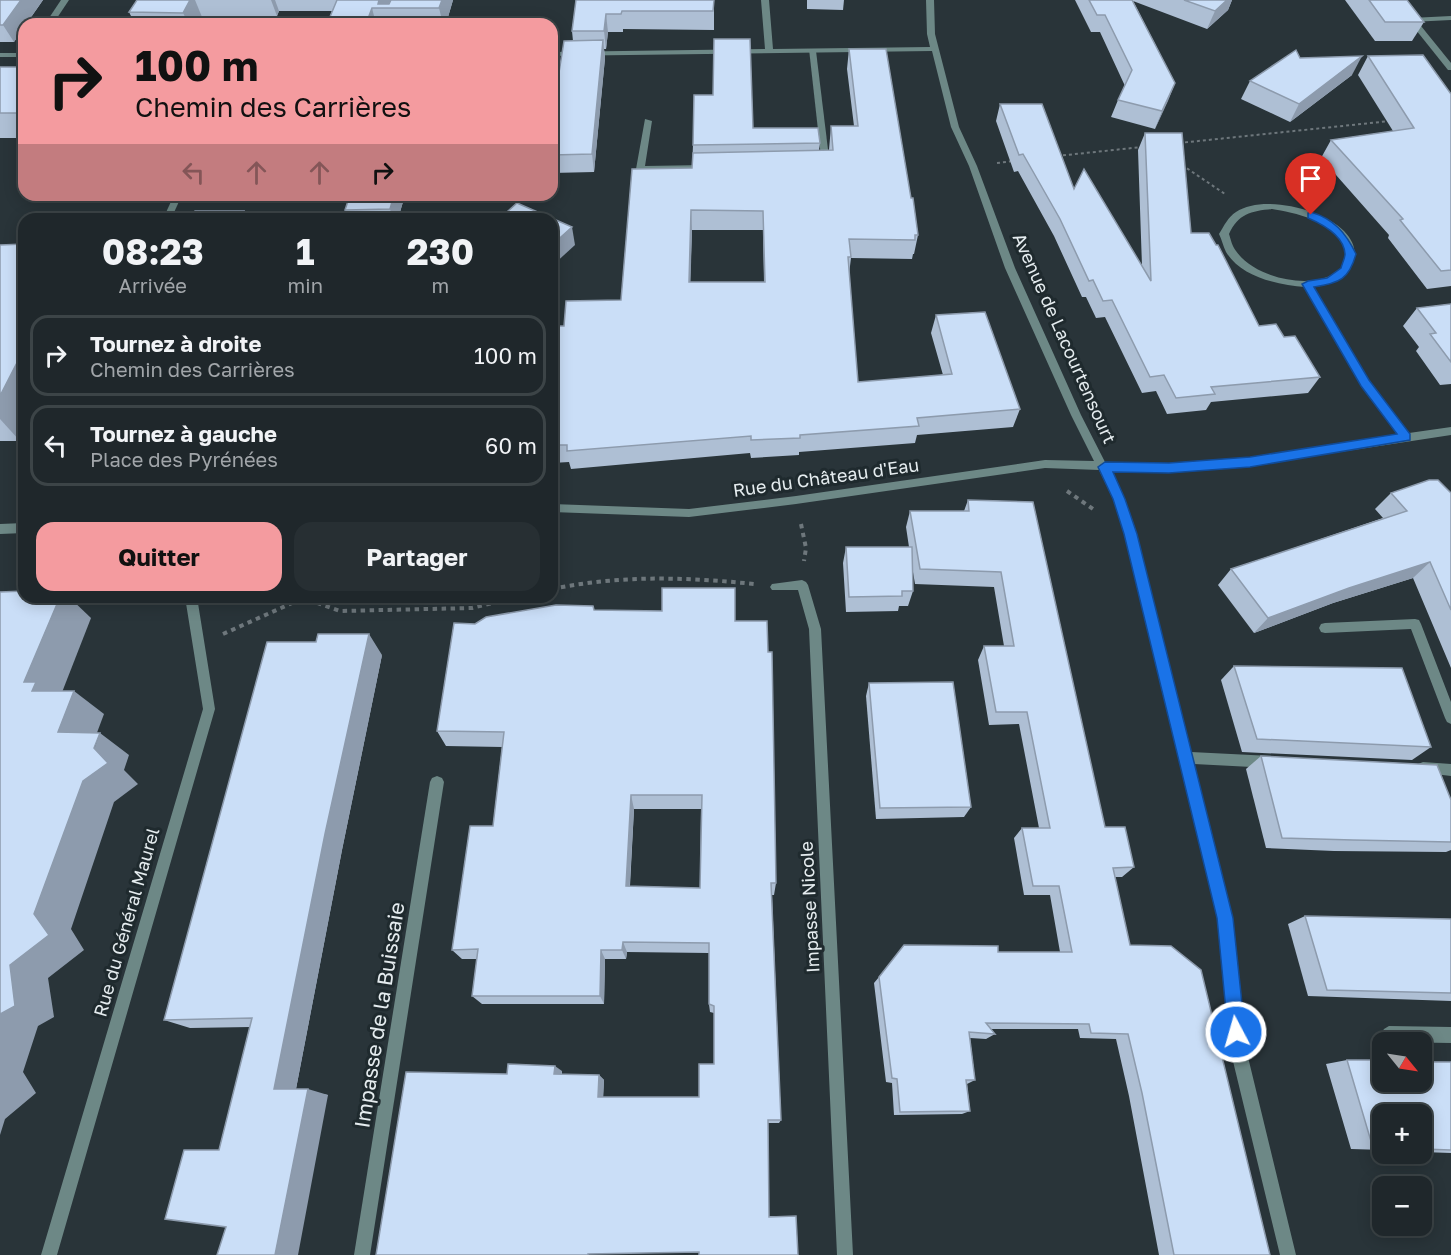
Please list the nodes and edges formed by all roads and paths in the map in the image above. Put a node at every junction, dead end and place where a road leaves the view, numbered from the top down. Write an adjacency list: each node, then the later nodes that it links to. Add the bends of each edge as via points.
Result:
1 (65, 0): 5 (street)
2 (765, 0): 9 (street)
3 (930, 0): 8 (street, Avenue de Lacourtensourt)
4 (1396, 0): 7 (street)
5 (53, 18)
6 (1451, 18): 7 (street)
7 (1411, 20): 14 (street)
8 (934, 49): 10 (street); 23 (street, Avenue de Lacourtensourt, via 955,128)
9 (769, 50): 10 (street); 12 (street)
10 (812, 51): 22 (street, via 826,166)
11 (0, 54): 13 (street)
12 (558, 54)
13 (18, 55)
14 (1451, 68)
15 (648, 121): 24 (street, via 640,169)
16 (1392, 121): 17 (path)
17 (1178, 143)
18 (1143, 147): 19 (path)
19 (1052, 157)
20 (1018, 161): 23 (path)
21 (1182, 165): 25 (path)
22 (814, 166)
23 (973, 166): 29 (street, Avenue de Lacourtensourt, via 1010,268 1076,416)
24 (721, 168)
25 (1247, 209): 26 (street, via 1230,219 1224,234 1231,252 1249,268 1275,280); 26 (street, via 1272,206 1299,210 1324,221 1343,236 1350,254 1346,270 1329,281)
26 (1308, 284): 28 (street, via 1365,383)
27 (1451, 431): 28 (street, Rue du Château d'Eau)
28 (1406, 437): 29 (street, Rue du Château d'Eau, via 1250,462 1169,468)
29 (1105, 467): 30 (street, Rue du Château d'Eau, via 1045,464 689,513); 44 (street, Avenue de Lacourtensourt, via 1131,534)
30 (558, 508)
31 (800, 518): 34 (path)
32 (18, 528): 33 (street)
33 (0, 529)
34 (806, 548)
35 (776, 587): 36 (path, via 697,578 588,580); 53 (street, Impasse Nicole, via 802,585 815,628)
36 (558, 588)
37 (192, 603): 42 (street, Rue du Général Maurel)
38 (290, 603): 42 (path)
39 (316, 603): 40 (path, via 340,611 472,608)
40 (492, 603)
41 (1325, 628): 43 (street, via 1415,624)
42 (199, 645): 51 (street, Rue du Général Maurel, via 209,709)
43 (1451, 718)
44 (1185, 758): 45 (street); 54 (street, Avenue de Lacourtensourt, via 1225,918 1239,1053)
45 (1289, 762)
46 (1405, 768): 47 (street)
47 (1451, 770)
48 (438, 782): 52 (street, Impasse de la Buissaie)
49 (1432, 1035): 50 (street)
50 (1451, 1035)
51 (49, 1255)
52 (362, 1255)
53 (845, 1255)
54 (1288, 1255)

